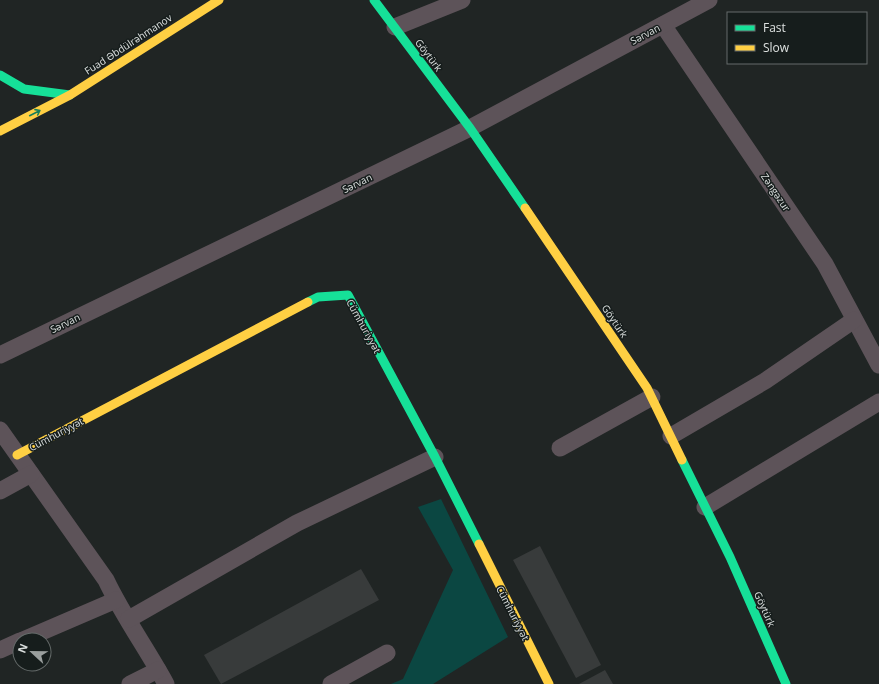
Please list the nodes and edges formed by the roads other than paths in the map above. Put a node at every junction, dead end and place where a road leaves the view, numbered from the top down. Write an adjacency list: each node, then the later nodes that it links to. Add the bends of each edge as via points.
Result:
1 (219, 0): 8 (main road, Fuad Əbdülrəhmanov)
2 (374, 0): 6 (main road, Göytürk)
3 (462, 0): 6 (street)
4 (709, 0): 5 (street, Sərvan)
5 (663, 25): 9 (street, Sərvan); 11 (street, Zəngəzur, via 825,264)
6 (395, 27): 9 (main road, Göytürk)
7 (0, 75): 8 (main road, via 24,88)
8 (70, 95): 10 (main road, Fuad Əbdülrəhmanov, one-way to 8)
9 (470, 128): 12 (street, Sərvan); 14 (main road, Göytürk)
10 (0, 131)
11 (854, 320): 13 (street, Zəngəzur); 17 (street, via 765,380)
12 (0, 355)
13 (879, 366)
14 (652, 397): 17 (main road, Göytürk); 18 (street)
15 (879, 402): 23 (street)
16 (0, 430): 19 (street, Cümhuriyyət)
17 (671, 436): 23 (main road, Göytürk)
18 (560, 448)
19 (17, 455): 20 (main road, Cümhuriyyət, via 318,297 348,295); 21 (street, Cümhuriyyət)
20 (435, 457): 25 (street, via 297,523); 33 (main road, Cümhuriyyət)
21 (31, 474): 22 (street); 24 (street, Cümhuriyyət, via 106,580)
22 (0, 491)
23 (705, 507): 34 (main road, Göytürk)
24 (116, 600): 25 (street, Cümhuriyyət); 26 (street)
25 (129, 619): 30 (street, Cümhuriyyət)
26 (42, 632)
27 (12, 645): 28 (street)
28 (0, 650)
29 (388, 652): 32 (street)
30 (162, 677): 31 (street)
31 (130, 684)
32 (331, 684)
33 (549, 684)
34 (786, 684)

